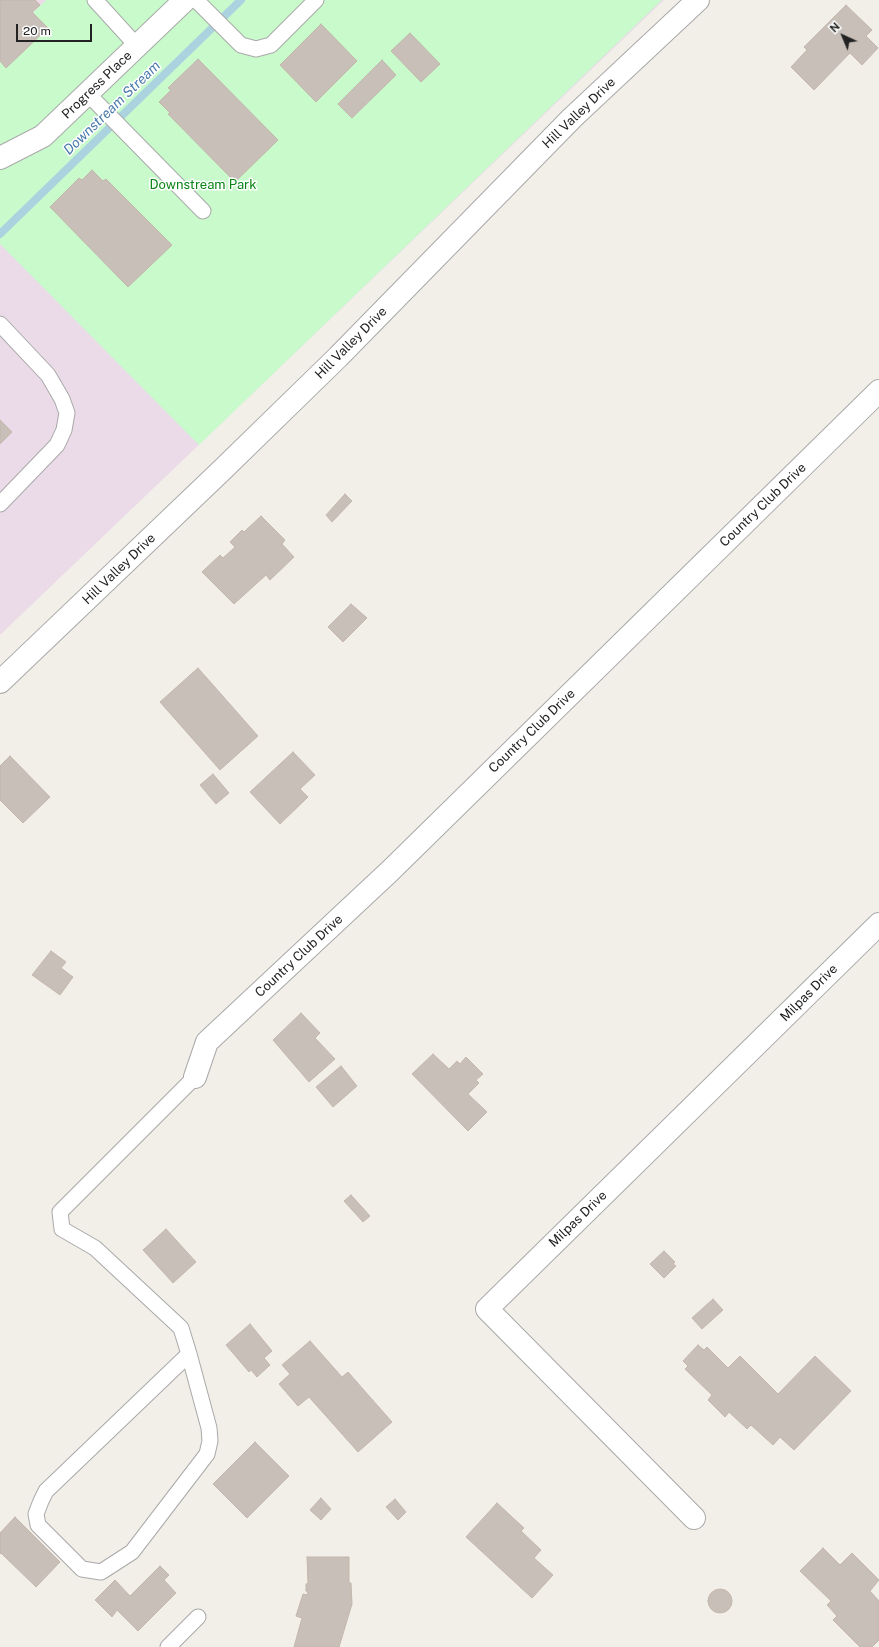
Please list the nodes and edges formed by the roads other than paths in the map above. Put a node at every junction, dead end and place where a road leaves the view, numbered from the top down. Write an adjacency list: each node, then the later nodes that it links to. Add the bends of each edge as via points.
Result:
1 (95, 0): 6 (lane)
2 (185, 0): 6 (street, Progress Place)
3 (196, 0): 4 (lane, via 241,45 256,49 271,45)
4 (316, 0)
5 (698, 0): 13 (street, Hill Valley Drive, via 572,118 338,357 222,471)
6 (138, 46): 7 (street, Progress Place)
7 (88, 94): 8 (street, Progress Place, via 43,136); 9 (lane)
8 (0, 158)
9 (202, 211)
10 (0, 324): 12 (lane, via 48,375 67,413 64,430 57,445)
11 (879, 391): 15 (street, Country Club Drive, via 390,871 207,1042)
12 (0, 504)
13 (0, 682)
14 (879, 924): 17 (street, Milpas Drive, via 487,1309)
15 (195, 1077): 16 (lane, via 60,1212 62,1229 95,1248 181,1328)
16 (189, 1354): 16 (lane, via 208,1428 210,1441 207,1454 132,1552 101,1572 82,1569 38,1525 36,1514 41,1501 46,1491)
17 (694, 1518)
18 (198, 1617): 19 (lane)
19 (168, 1647)

